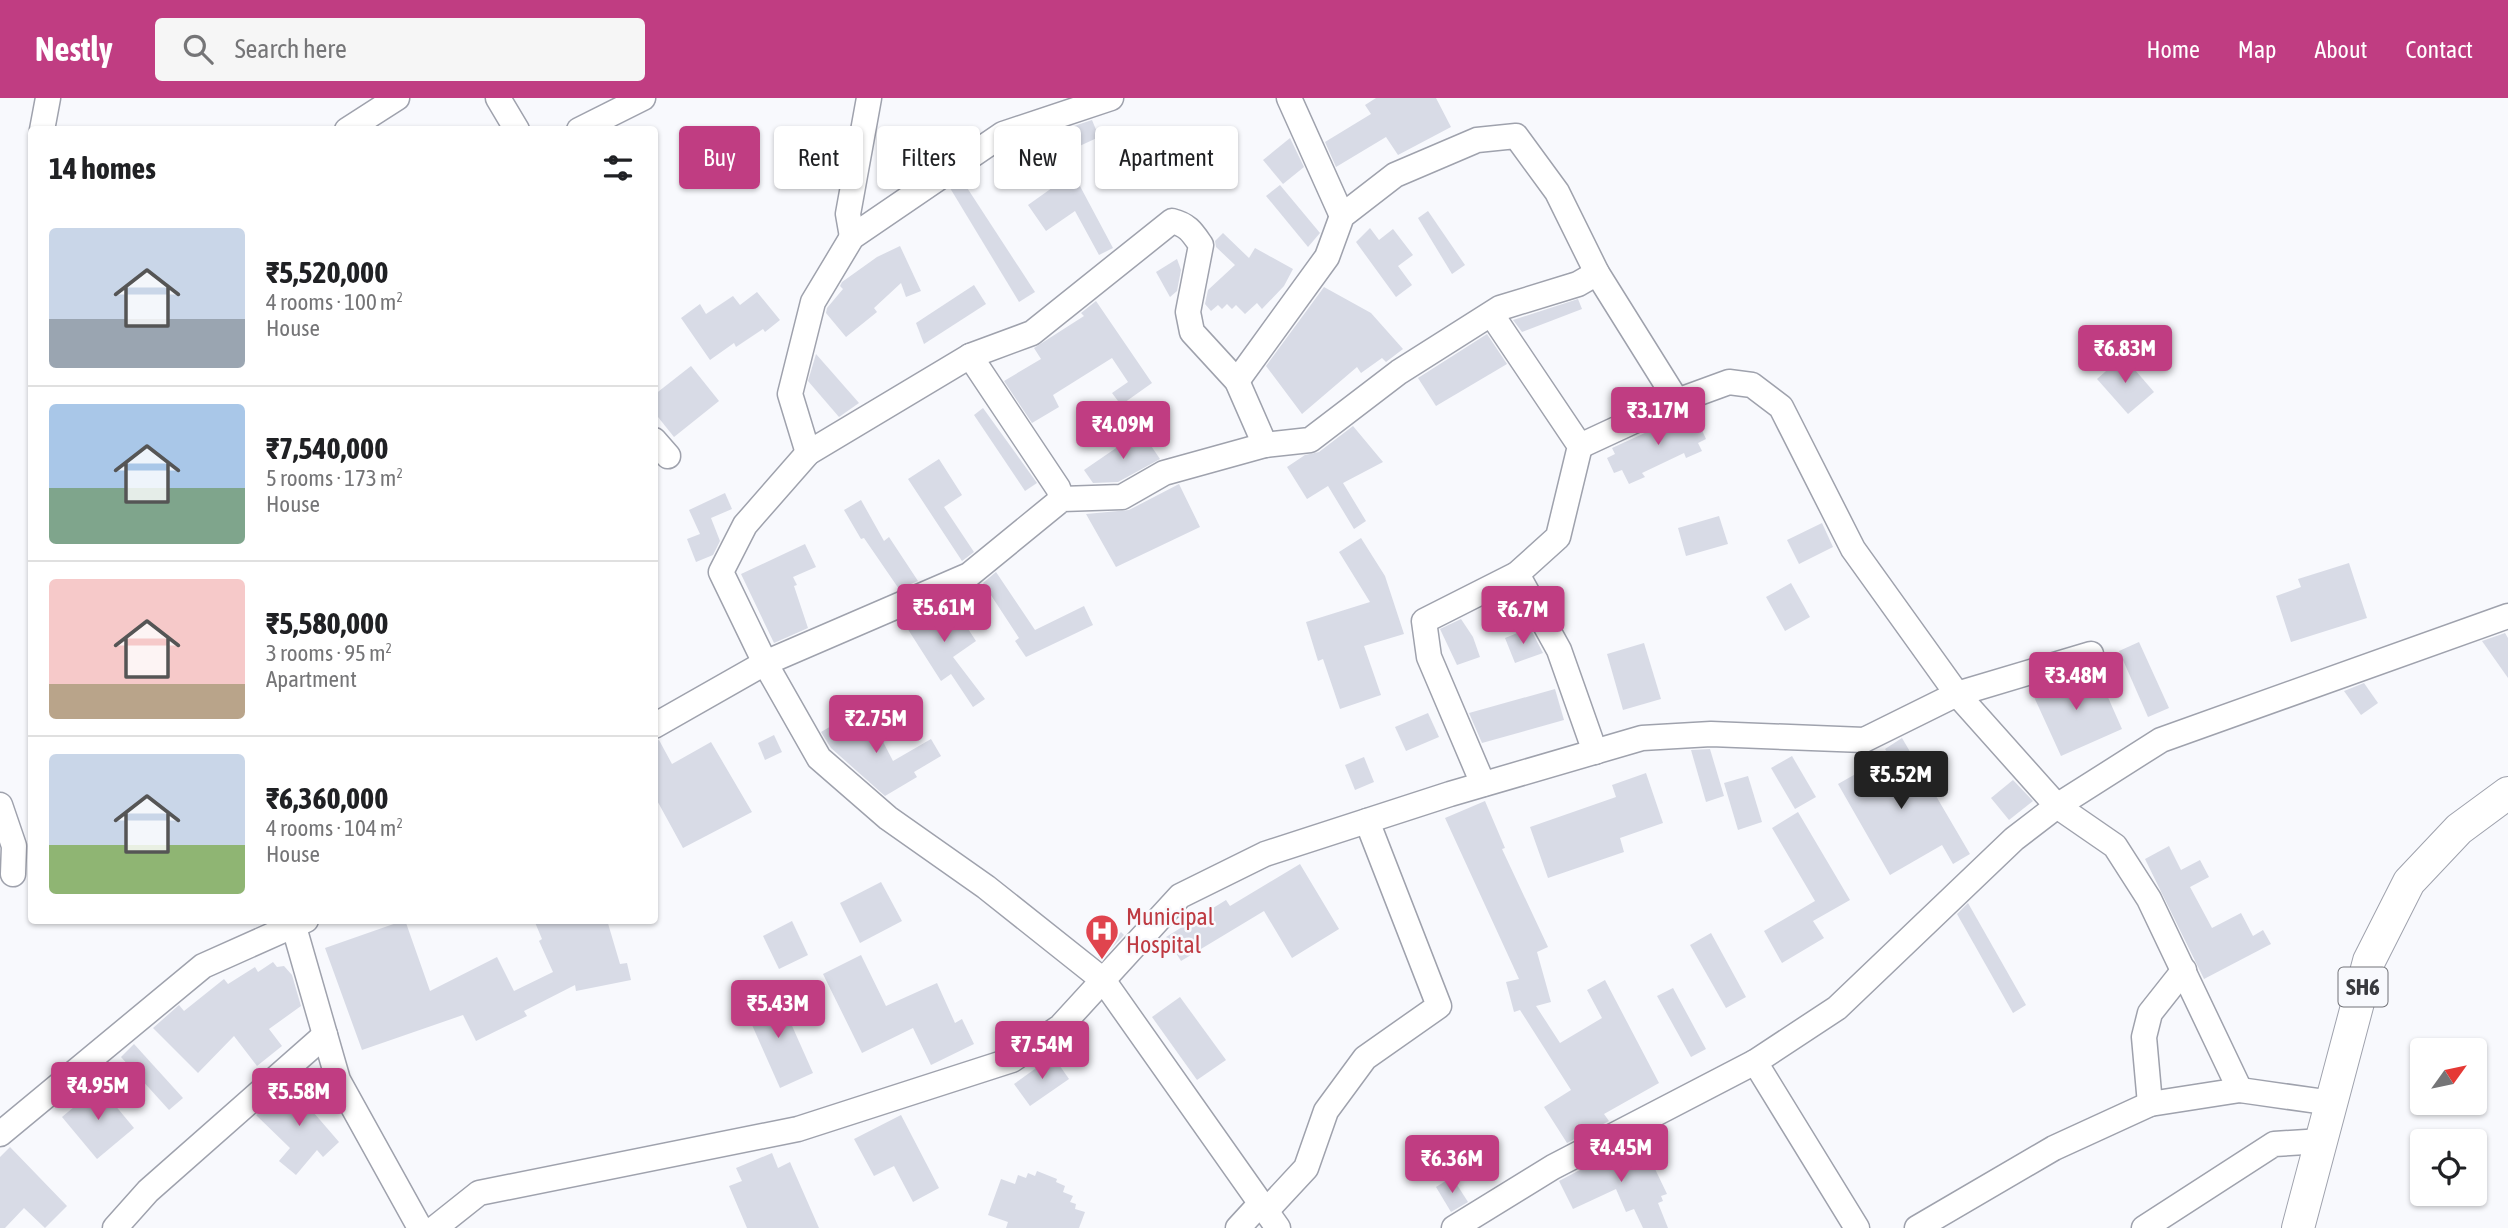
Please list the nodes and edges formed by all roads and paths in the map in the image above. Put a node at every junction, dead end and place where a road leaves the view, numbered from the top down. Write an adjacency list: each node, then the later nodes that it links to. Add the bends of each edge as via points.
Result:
1 (48, 98): 8 (street)
2 (397, 98): 9 (street)
3 (498, 98): 10 (street)
4 (643, 98): 11 (street)
5 (869, 98): 13 (street, via 848,214)
6 (1111, 98): 13 (street, via 1003,134)
7 (1289, 98): 12 (street)
8 (43, 126)
9 (352, 126)
10 (515, 126)
11 (587, 126)
12 (1342, 216): 14 (street, via 1395,175 1477,139 1516,136 1558,192); 17 (street, via 1327,257)
13 (852, 237): 21 (street, via 813,302 790,394)
14 (1597, 273): 15 (street, via 1578,284 1500,308); 18 (street)
15 (1492, 315): 19 (street, via 1399,372 1310,440); 20 (street)
16 (970, 356): 17 (street, via 1032,333 1172,221 1188,226 1200,245 1188,312 1192,332); 21 (street); 22 (street)
17 (1237, 381): 19 (street)
18 (1676, 401): 20 (street); 27 (street, via 1729,382 1752,384 1781,407 1853,549)
19 (1265, 445): 22 (street, via 1164,474 1122,497)
20 (1580, 446): 23 (street, via 1558,537)
21 (808, 453): 26 (street, via 745,525 721,572)
22 (1062, 499): 26 (street, via 970,575)
23 (1517, 574): 29 (street, via 1559,650); 30 (street, via 1424,621 1429,657)
24 (2508, 616): 33 (street, via 2161,740)
25 (2091, 654): 27 (street)
26 (765, 663): 28 (street); 39 (street, via 818,758 888,818 986,887)
27 (1957, 694): 29 (street, via 1864,740 1711,734 1642,738); 33 (street)
28 (658, 724)
29 (1595, 752): 30 (street)
30 (1483, 784): 34 (street)
31 (2508, 793): 43 (main road, SH6, via 2459,829 2409,882 2369,961)
32 (0, 806): 35 (street, via 14,846)
33 (2057, 806): 38 (street, via 2115,846 2149,899); 41 (street, via 2014,839 1837,1008)
34 (1367, 821): 39 (street, via 1265,854 1180,896); 47 (street, via 1439,1006 1365,1058 1326,1111 1306,1168)
35 (15, 875)
36 (293, 924): 45 (street, via 203,966)
37 (297, 924): 40 (street)
38 (2184, 970): 42 (street); 44 (street, via 2150,1013 2144,1037)
39 (1102, 980): 47 (street); 50 (street, via 1060,1027 1012,1059 798,1129 479,1193)
40 (325, 1035): 48 (street, via 148,1191); 49 (street, via 338,1080)
41 (1755, 1062): 52 (street, via 1553,1167); 53 (street)
42 (2239, 1090): 43 (street); 44 (street)
43 (2332, 1103): 46 (main road, SH6)
44 (2150, 1104): 54 (street, via 2054,1148)
45 (0, 1134)
46 (2322, 1141): 55 (street, via 2274,1144); 56 (main road, SH6)
47 (1268, 1214): 51 (street)
48 (115, 1228)
49 (420, 1228)
50 (435, 1228)
51 (1238, 1228)
52 (1454, 1228)
53 (1857, 1228)
54 (1917, 1228)
55 (2144, 1228)
56 (2298, 1228)

